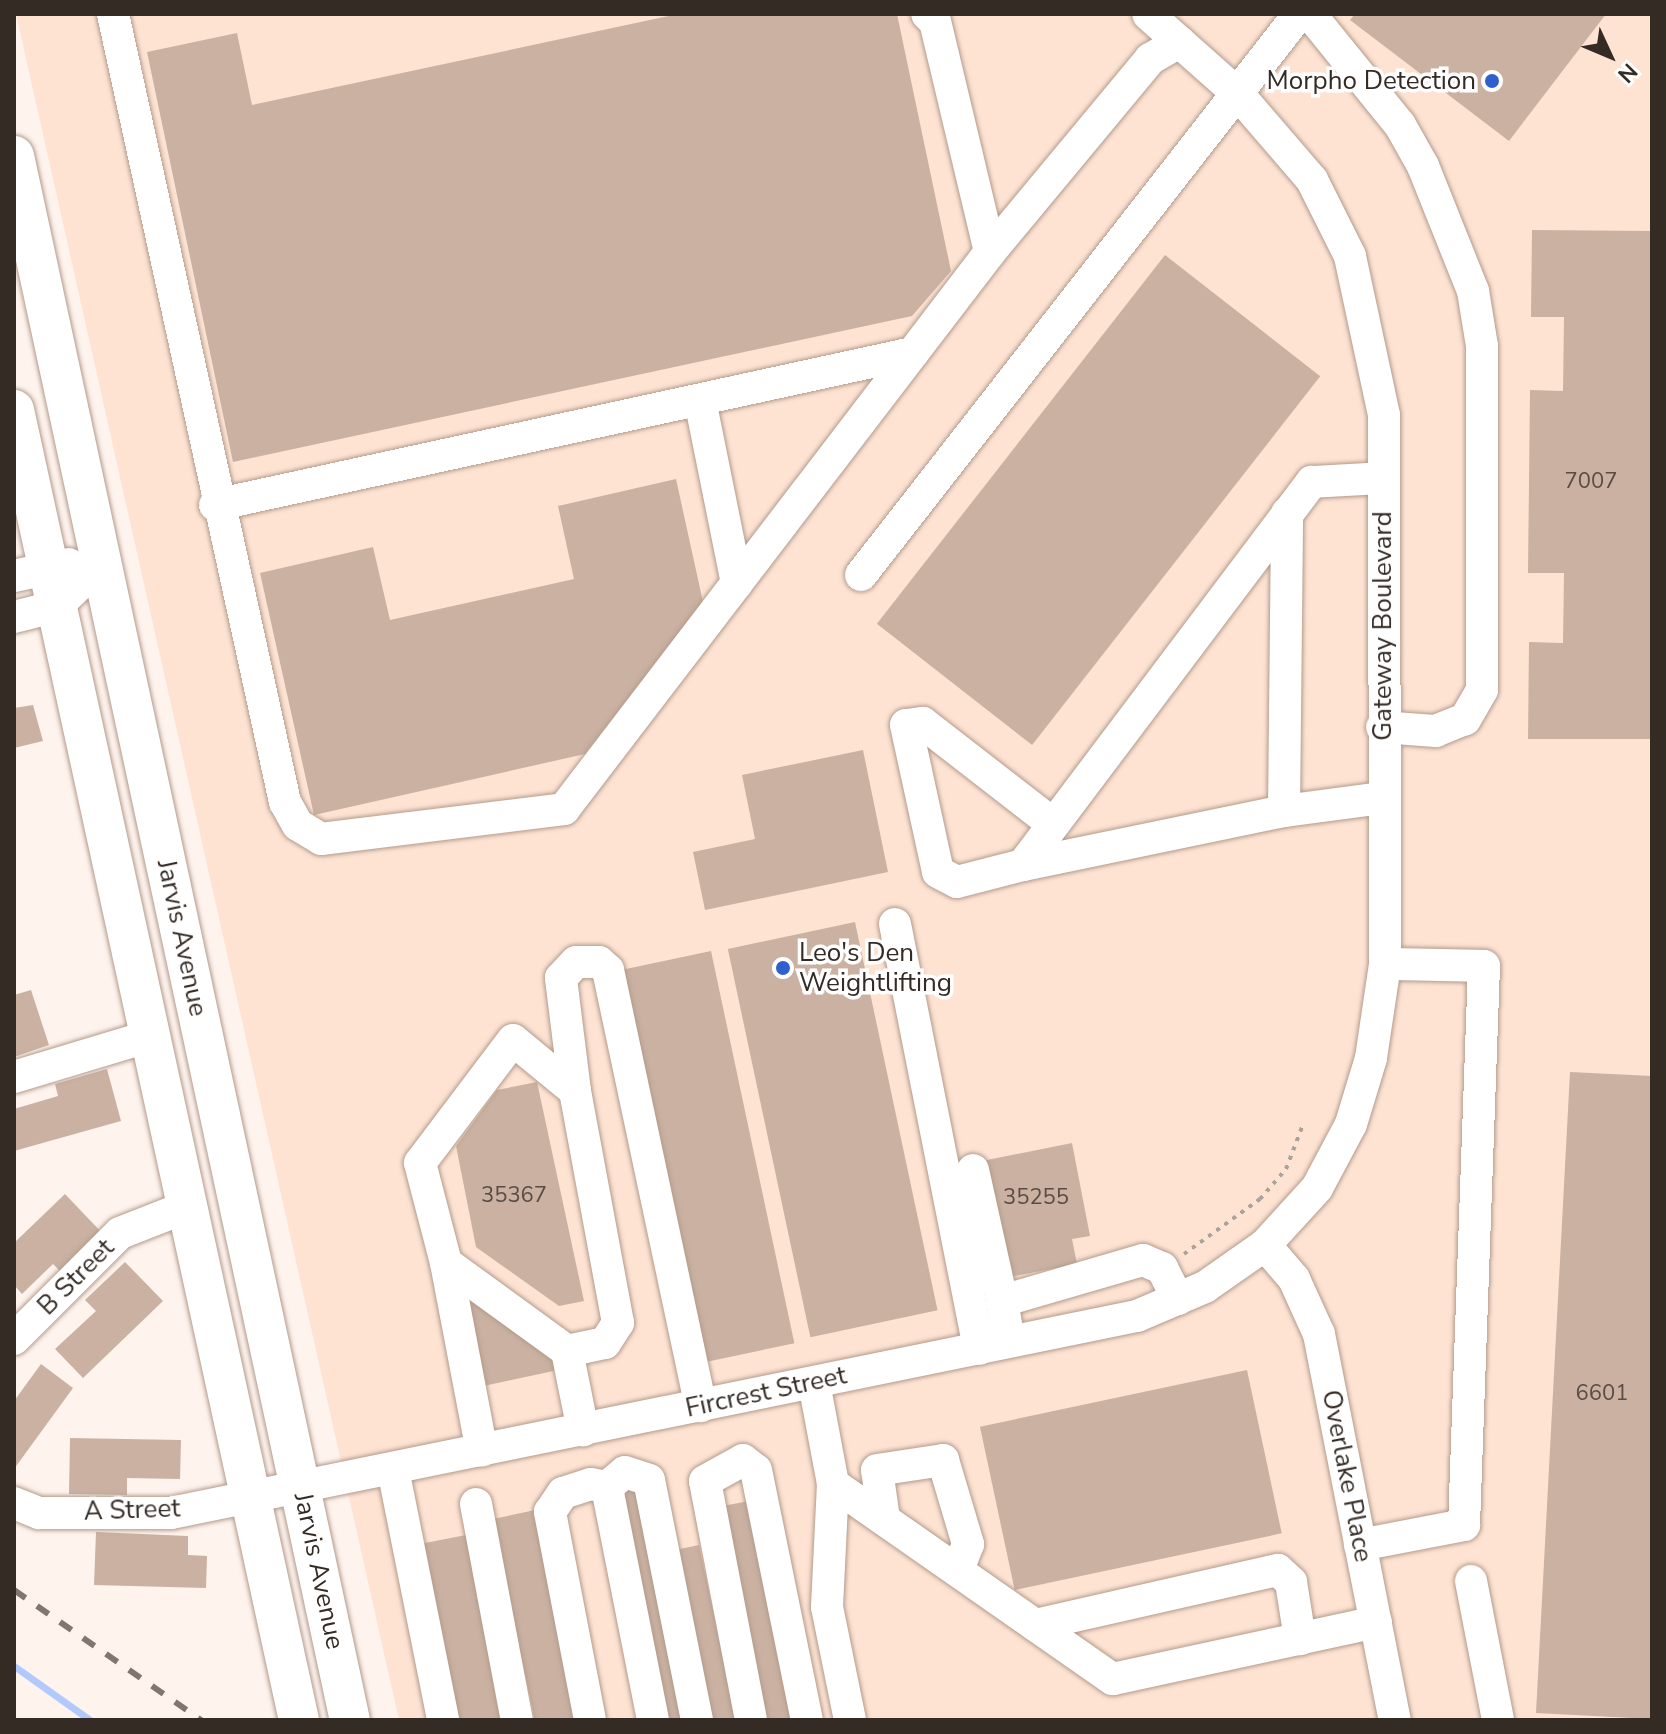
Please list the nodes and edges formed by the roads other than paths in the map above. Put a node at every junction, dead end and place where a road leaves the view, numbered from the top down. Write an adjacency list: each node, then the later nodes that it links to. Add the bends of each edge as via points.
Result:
1 (113, 14): 15 (street)
2 (927, 14): 10 (street, via 935,22)
3 (1131, 14): 7 (street, Gateway Boulevard)
4 (1148, 14): 7 (street, Gateway Boulevard)
5 (1299, 14): 8 (street)
6 (1310, 14): 23 (street, via 1400,125 1423,166 1473,291 1482,346 1482,690 1465,719 1436,731)
7 (1179, 42): 8 (street, Gateway Boulevard); 10 (street, via 1150,59)
8 (1238, 94): 14 (street, Gateway Boulevard, via 1312,180 1350,256 1371,330); 19 (street)
9 (14, 156): 17 (main road, Jarvis Avenue)
10 (990, 252): 11 (street)
11 (913, 353): 12 (street); 20 (street)
12 (700, 400): 15 (street); 20 (street)
13 (14, 410): 18 (main road, Jarvis Avenue)
14 (1383, 478): 16 (street, via 1312,482); 23 (street, Gateway Boulevard)
15 (215, 505): 20 (street, via 285,802 298,825 321,839 564,809)
16 (1287, 513): 25 (street); 26 (street)
17 (105, 560): 18 (street); 21 (street); 49 (main road, Jarvis Avenue)
18 (31, 571): 21 (main road, Jarvis Avenue)
19 (861, 575)
20 (737, 583)
21 (57, 606): 22 (street); 30 (main road, Jarvis Avenue)
22 (14, 617)
23 (1382, 727): 24 (street, Gateway Boulevard)
24 (1382, 798): 25 (street); 29 (street, Gateway Boulevard)
25 (1284, 811): 27 (street)
26 (1053, 824): 27 (street); 27 (street, via 923,723 906,725 938,872 957,882)
27 (1023, 865)
28 (895, 924): 40 (street)
29 (1385, 964): 35 (street, Gateway Boulevard, via 1371,1058 1351,1124 1317,1188); 54 (street, via 1484,966 1464,1525)
30 (150, 1036): 31 (street); 34 (main road, Jarvis Avenue)
31 (14, 1077)
32 (575, 1091): 36 (street, via 516,1039 502,1047 420,1158); 41 (street, via 618,1323 605,1343); 43 (street, via 561,978 576,962 599,962 608,970)
33 (973, 1170): 38 (street)
34 (189, 1206): 39 (street, B Street, via 120,1233); 50 (main road, Jarvis Avenue)
35 (1265, 1245): 37 (street, Fircrest Street); 54 (street, Overlake Place, via 1294,1279 1319,1334)
36 (446, 1263): 41 (street); 45 (street)
37 (1171, 1286): 38 (street, via 1143,1260); 40 (street, Fircrest Street, via 1137,1316)
38 (1002, 1301): 40 (street)
39 (14, 1339)
40 (994, 1345): 42 (street, Fircrest Street)
41 (567, 1351): 44 (street)
42 (814, 1383): 43 (street, Fircrest Street); 47 (street)
43 (701, 1406): 44 (street, Fircrest Street)
44 (583, 1430): 45 (street, Fircrest Street)
45 (482, 1451): 46 (street, Fircrest Street)
46 (393, 1469): 49 (street, Fircrest Street); 62 (street)
47 (833, 1484): 53 (street); 69 (street, via 827,1607)
48 (607, 1487): 64 (street, via 591,1484 563,1493 550,1512); 65 (street); 66 (street, via 625,1472 649,1480)
49 (302, 1488): 50 (street, Fircrest Street); 61 (main road, Jarvis Avenue)
50 (251, 1499): 51 (street, A Street, via 171,1513 39,1513); 60 (main road, Jarvis Avenue)
51 (14, 1503)
52 (476, 1504): 63 (street)
53 (884, 1519): 55 (street); 55 (street, via 877,1470 943,1460 968,1544)
54 (1360, 1545): 57 (street, Overlake Place)
55 (958, 1570): 58 (street)
56 (1471, 1581): 71 (street)
57 (1376, 1622): 59 (street); 70 (street, Overlake Place)
58 (1035, 1625): 59 (street, via 1122,1680); 59 (street, via 1278,1570 1291,1582)
59 (1300, 1639)
60 (299, 1720)
61 (350, 1720)
62 (443, 1720)
63 (517, 1720)
64 (590, 1720)
65 (653, 1720)
66 (697, 1720)
67 (751, 1720): 68 (street, via 705,1481 743,1460 756,1470)
68 (807, 1720)
69 (850, 1720)
70 (1395, 1720)
71 (1498, 1720)

